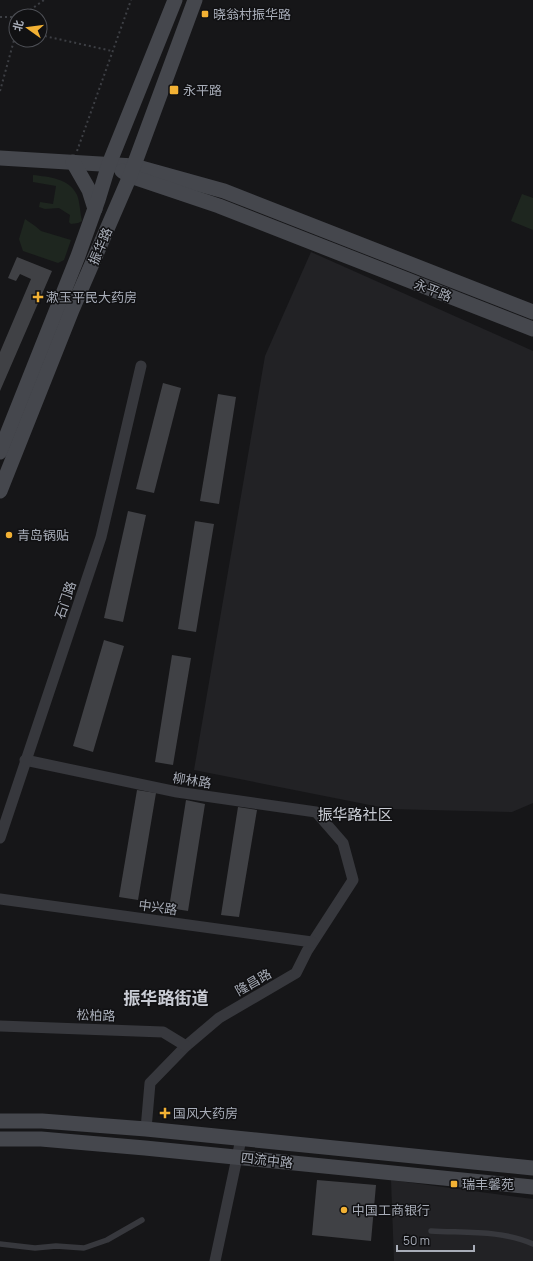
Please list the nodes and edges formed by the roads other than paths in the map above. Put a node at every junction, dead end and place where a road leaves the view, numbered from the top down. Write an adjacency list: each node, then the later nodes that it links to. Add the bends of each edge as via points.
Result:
1 (175, 0): 5 (main road, 振华路)
2 (195, 0): 6 (main road, 振华路)
3 (0, 158): 4 (main road, 永平路)
4 (73, 162): 5 (main road, 永平路); 7 (main road, via 89,190)
5 (109, 164): 6 (main road, 永平路); 7 (main road, 振华路)
6 (132, 171): 8 (main road, 永平路, via 224,191); 9 (main road, 永平路); 12 (main road, 振华路, via 72,310)
7 (95, 209): 11 (main road, 振华路)
8 (533, 312)
9 (533, 329)
10 (141, 366): 13 (street, 石门路, via 101,537)
11 (0, 452)
12 (0, 491)
13 (26, 760): 14 (street, 石门路); 15 (street, 柳林路, via 177,792 316,812)
14 (0, 838)
15 (343, 843): 17 (street, 隆昌路, via 353,880)
16 (0, 899): 17 (street, 中兴路)
17 (312, 942): 19 (street, 隆昌路, via 296,973 219,1018)
18 (0, 1026): 19 (street, 松柏路, via 163,1032)
19 (186, 1046): 21 (street, 隆昌路, via 150,1083)
20 (0, 1121): 21 (main road, 四流中路, via 42,1121)
21 (146, 1129): 23 (main road, 四流中路)
22 (0, 1139): 24 (main road, 四流中路, via 41,1139)
23 (241, 1139): 24 (street); 25 (main road, 四流中路)
24 (238, 1158): 26 (main road, 四流中路); 31 (street)
25 (533, 1168)
26 (533, 1187)
27 (142, 1220): 29 (lane, via 107,1240 84,1248 35,1248)
28 (432, 1231): 30 (lane, via 495,1234)
29 (0, 1244)
30 (533, 1244)
31 (215, 1261)

